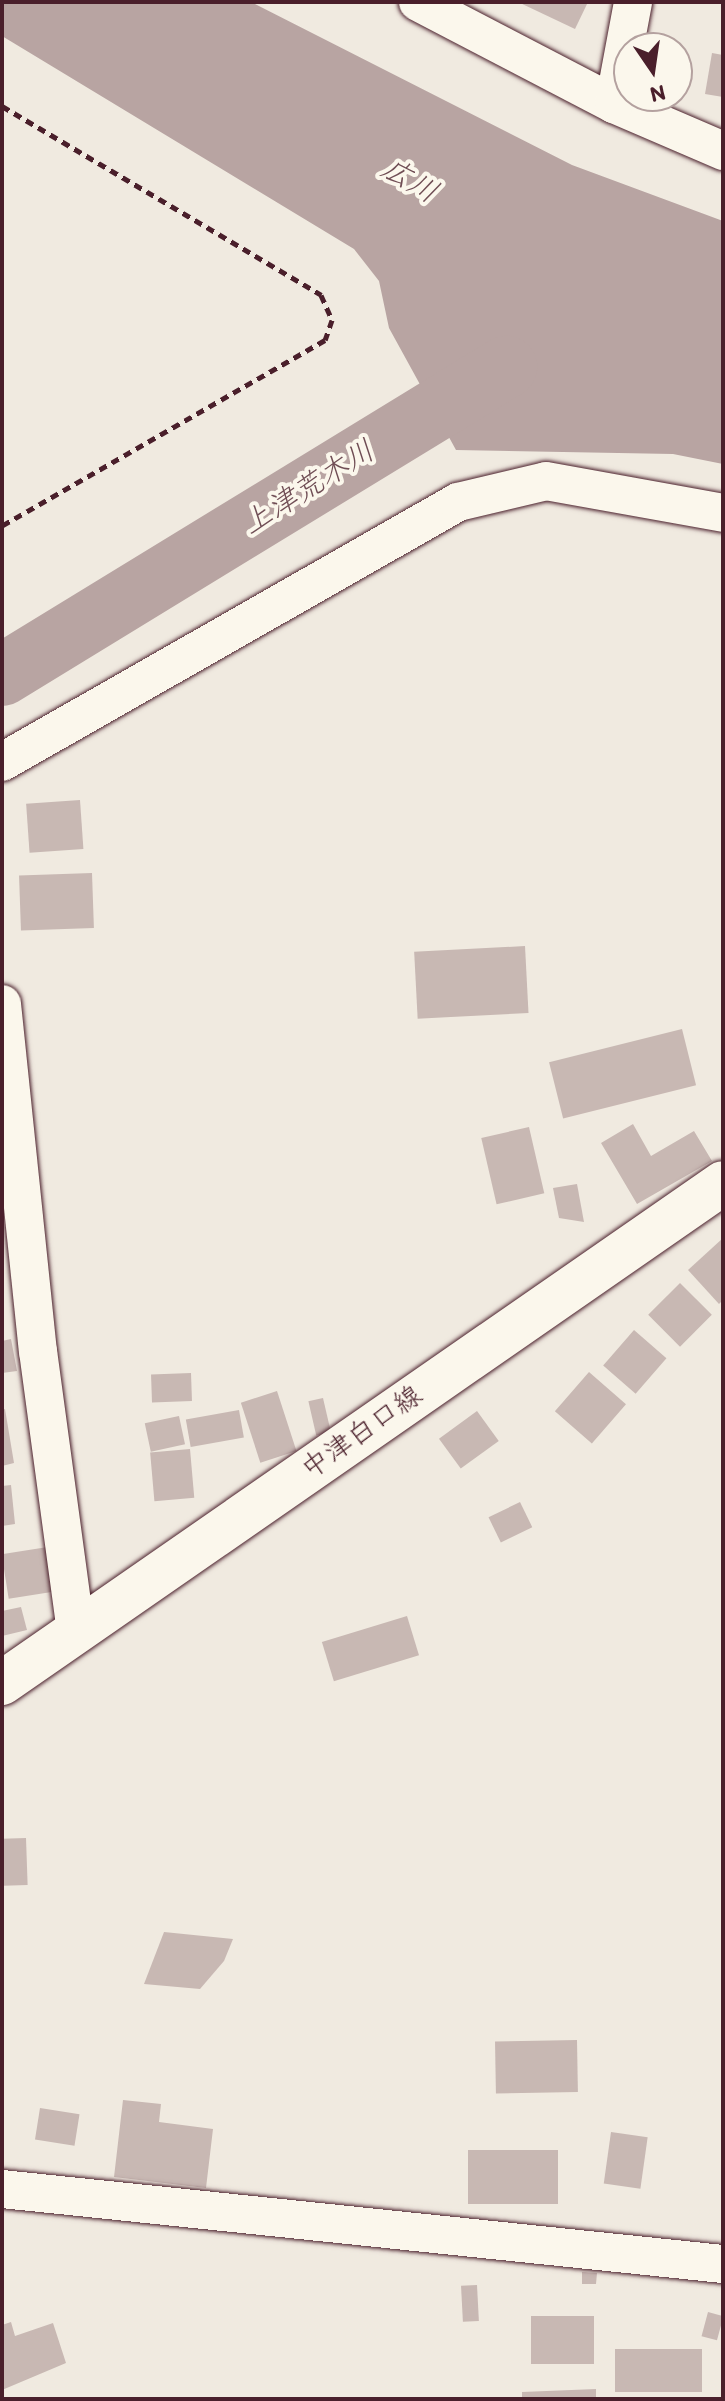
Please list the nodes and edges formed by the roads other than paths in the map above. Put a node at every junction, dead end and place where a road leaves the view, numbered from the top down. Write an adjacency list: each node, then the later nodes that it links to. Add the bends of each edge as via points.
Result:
1 (418, 2): 4 (street)
2 (633, 2): 3 (street)
3 (627, 32)
4 (613, 103)
5 (633, 112): 6 (street)
6 (723, 151)
7 (723, 513): 8 (street, via 546,481 458,502)
8 (2, 762)
9 (2, 1004): 11 (street, via 38,1351)
10 (723, 1183): 11 (main road, 中津白口線)
11 (76, 1631): 12 (main road, 中津白口線)
12 (2, 1683)
13 (2, 2189): 14 (street)
14 (723, 2264)

